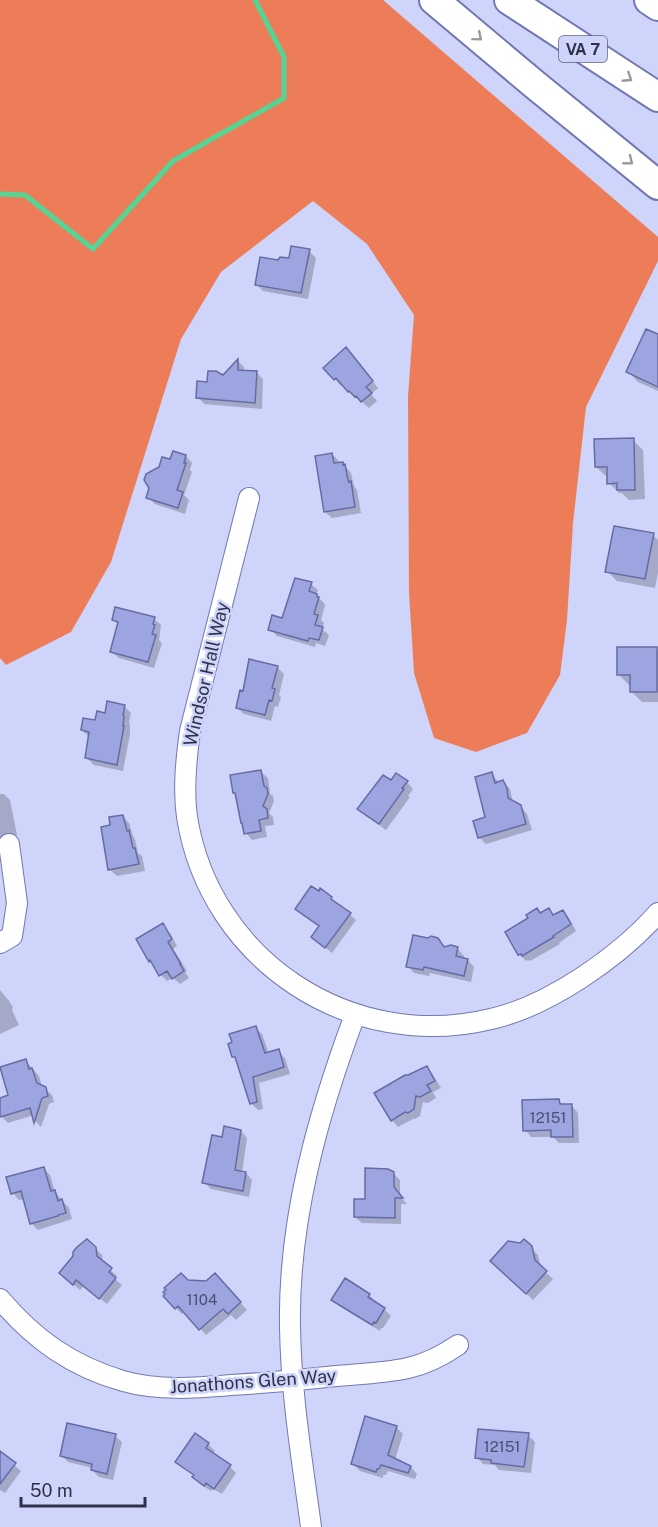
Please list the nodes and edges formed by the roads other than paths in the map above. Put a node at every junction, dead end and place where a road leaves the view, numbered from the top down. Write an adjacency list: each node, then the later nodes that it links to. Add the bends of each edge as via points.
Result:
1 (434, 0): 6 (highway, one-way to 6)
2 (509, 0): 5 (highway, VA 7, one-way to 5)
3 (649, 0): 4 (highway)
4 (658, 6)
5 (658, 97)
6 (658, 185)
7 (249, 498): 11 (street, Windsor Hall Way, via 190,731 186,765 188,818 204,877 218,904 255,952 303,991)
8 (9, 844): 10 (street, via 17,903 12,936)
9 (658, 913): 11 (street, Windsor Hall Way, via 590,972 520,1011 479,1022 423,1026)
10 (0, 943)
11 (355, 1015): 14 (street, via 310,1158 298,1216 290,1325)
12 (0, 1299): 14 (street, Jonathons Glen Way, via 43,1342 71,1360 124,1382 189,1388)
13 (458, 1345): 14 (street, Jonathons Glen Way, via 430,1361 407,1368)
14 (292, 1381): 15 (street)
15 (311, 1527)

